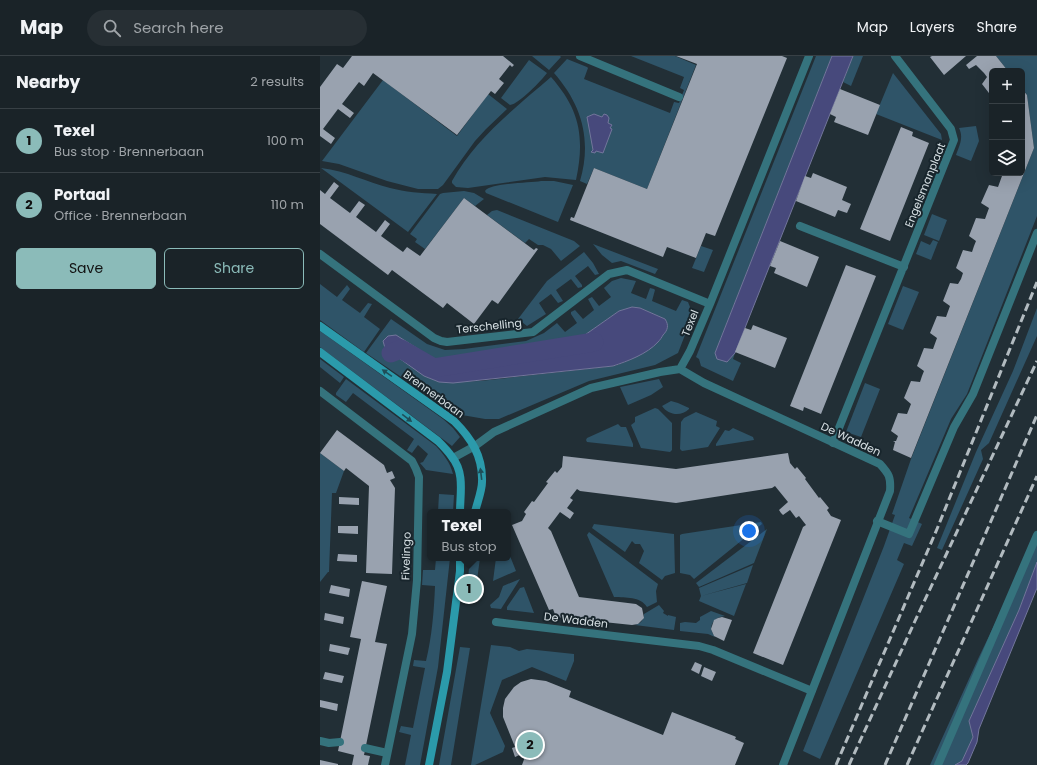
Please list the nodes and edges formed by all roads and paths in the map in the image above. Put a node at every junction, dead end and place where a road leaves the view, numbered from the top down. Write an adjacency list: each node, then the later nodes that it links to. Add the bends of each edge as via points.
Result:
1 (580, 56): 4 (street)
2 (809, 56): 9 (street, Texel)
3 (894, 56): 8 (street, Engelsmanplaat, via 951,129 954,140)
4 (679, 97)
5 (800, 226): 8 (street)
6 (1037, 233): 19 (street, via 973,394 954,428 909,534)
7 (320, 254): 9 (street, Terschelling, via 434,338 447,342 533,332 610,274 627,270)
8 (904, 267): 14 (street, Engelsmanplaat)
9 (710, 304): 12 (street, Texel)
10 (320, 326): 15 (street, Brennerbaan, one-way to 10, via 466,432 454,421)
11 (320, 352): 16 (street, one-way to 16, via 438,441)
12 (680, 369): 14 (street, De Wadden, via 704,383); 15 (street, via 591,388 494,432)
13 (320, 391): 29 (street, Fivelingo, via 412,461 419,477 417,580 412,634)
14 (833, 443): 19 (street, De Wadden, via 880,464 890,477 890,491)
15 (475, 446): 16 (street); 18 (street, Brennerbaan, one-way to 15, via 482,482 479,455)
16 (453, 458): 17 (street, via 461,480)
17 (460, 509)
18 (476, 509)
19 (877, 522): 25 (street, De Wadden)
20 (1037, 535): 33 (street)
21 (460, 561): 23 (street)
22 (462, 561): 23 (street)
23 (460, 571): 31 (street, via 447,672)
24 (496, 622): 25 (street, De Wadden, via 699,646)
25 (812, 690): 32 (street, De Wadden)
26 (320, 741): 27 (street)
27 (340, 742)
28 (365, 748): 29 (street)
29 (387, 753): 30 (street, Fivelingo)
30 (385, 765)
31 (429, 765)
32 (783, 765)
33 (938, 765)

